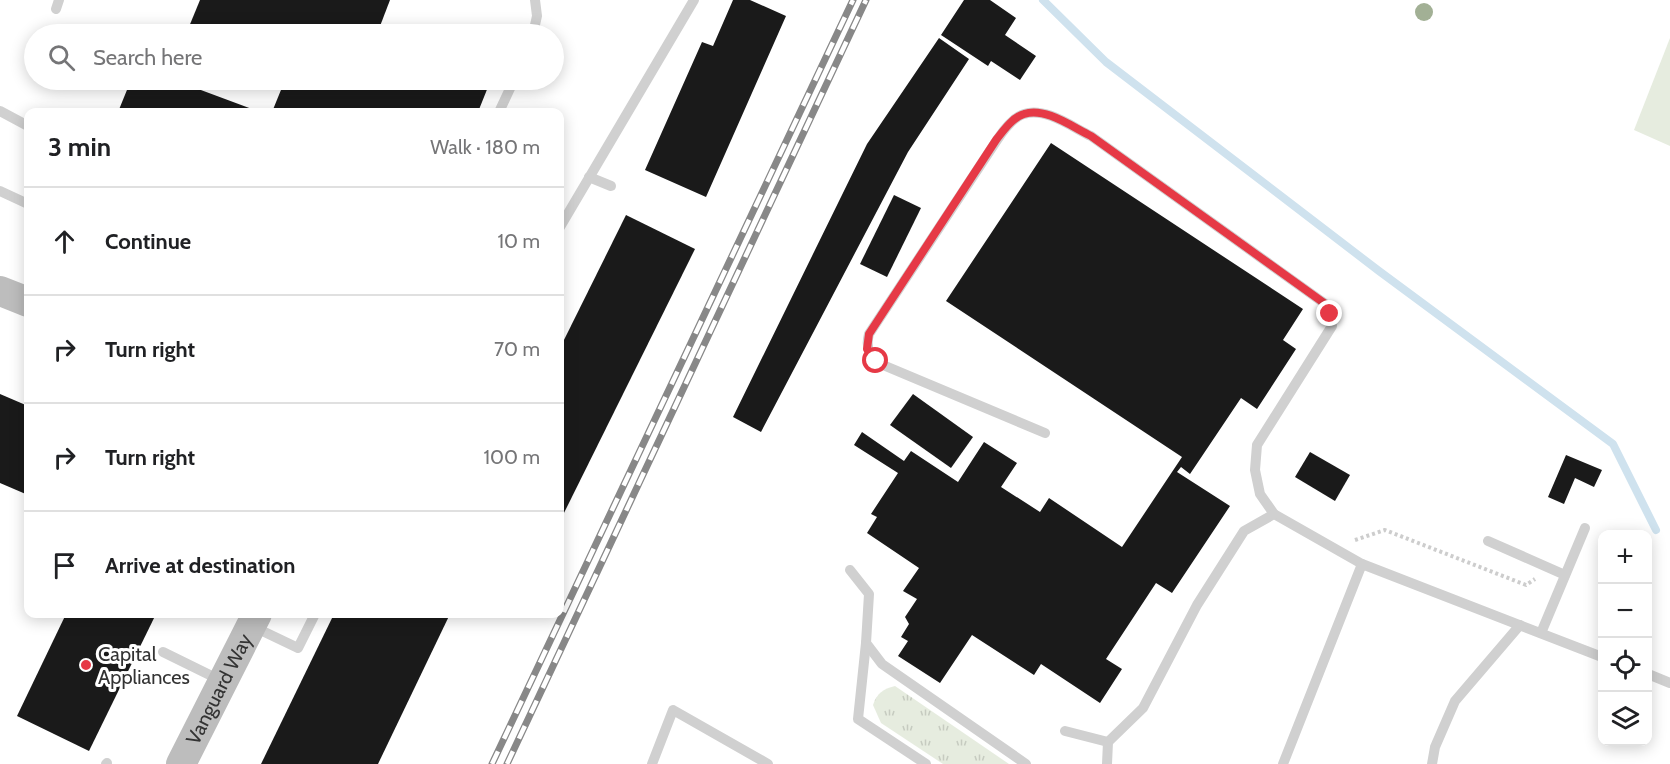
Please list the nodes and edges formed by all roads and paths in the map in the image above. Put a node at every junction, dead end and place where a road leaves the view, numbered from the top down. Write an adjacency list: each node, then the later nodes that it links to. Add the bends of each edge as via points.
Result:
1 (535, 0): 3 (lane)
2 (694, 0): 8 (lane)
3 (535, 24)
4 (509, 90): 5 (lane)
5 (501, 108)
6 (0, 111): 7 (lane)
7 (24, 124)
8 (589, 177): 9 (lane); 12 (lane)
9 (611, 186)
10 (0, 191): 11 (lane)
11 (24, 202)
12 (564, 220)
13 (1045, 433): 14 (lane, via 883,365 871,355 866,342 996,140 1024,114 1041,113 1091,136 1324,303 1332,326 1257,445 1255,470 1260,494)
14 (1274, 514): 17 (lane); 34 (lane, via 1244,531 1197,606 1143,708)
15 (1585, 528): 21 (lane)
16 (1488, 541): 19 (lane)
17 (1333, 548): 18 (lane); 19 (path, via 1385,530 1526,585)
18 (1362, 564): 25 (lane); 41 (lane)
19 (1550, 568): 21 (lane)
20 (850, 570): 27 (lane, via 869,594)
21 (1565, 575): 26 (lane)
22 (254, 618): 31 (street, Vanguard Way)
23 (255, 618): 24 (lane, via 298,648)
24 (313, 618)
25 (1520, 625): 26 (lane); 42 (lane, via 1455,701 1435,747)
26 (1541, 633): 29 (lane)
27 (866, 643): 38 (lane, via 858,719); 39 (lane, via 882,664)
28 (163, 652): 31 (lane)
29 (1598, 655)
30 (1652, 676): 32 (lane)
31 (222, 682): 35 (street, Vanguard Way)
32 (1670, 683)
33 (1065, 731): 34 (lane)
34 (1108, 742): 40 (lane)
35 (181, 764)
36 (651, 764): 37 (lane, via 673,710)
37 (768, 764)
38 (926, 764)
39 (1026, 764)
40 (1107, 764)
41 (1283, 764)
42 (1432, 764)

